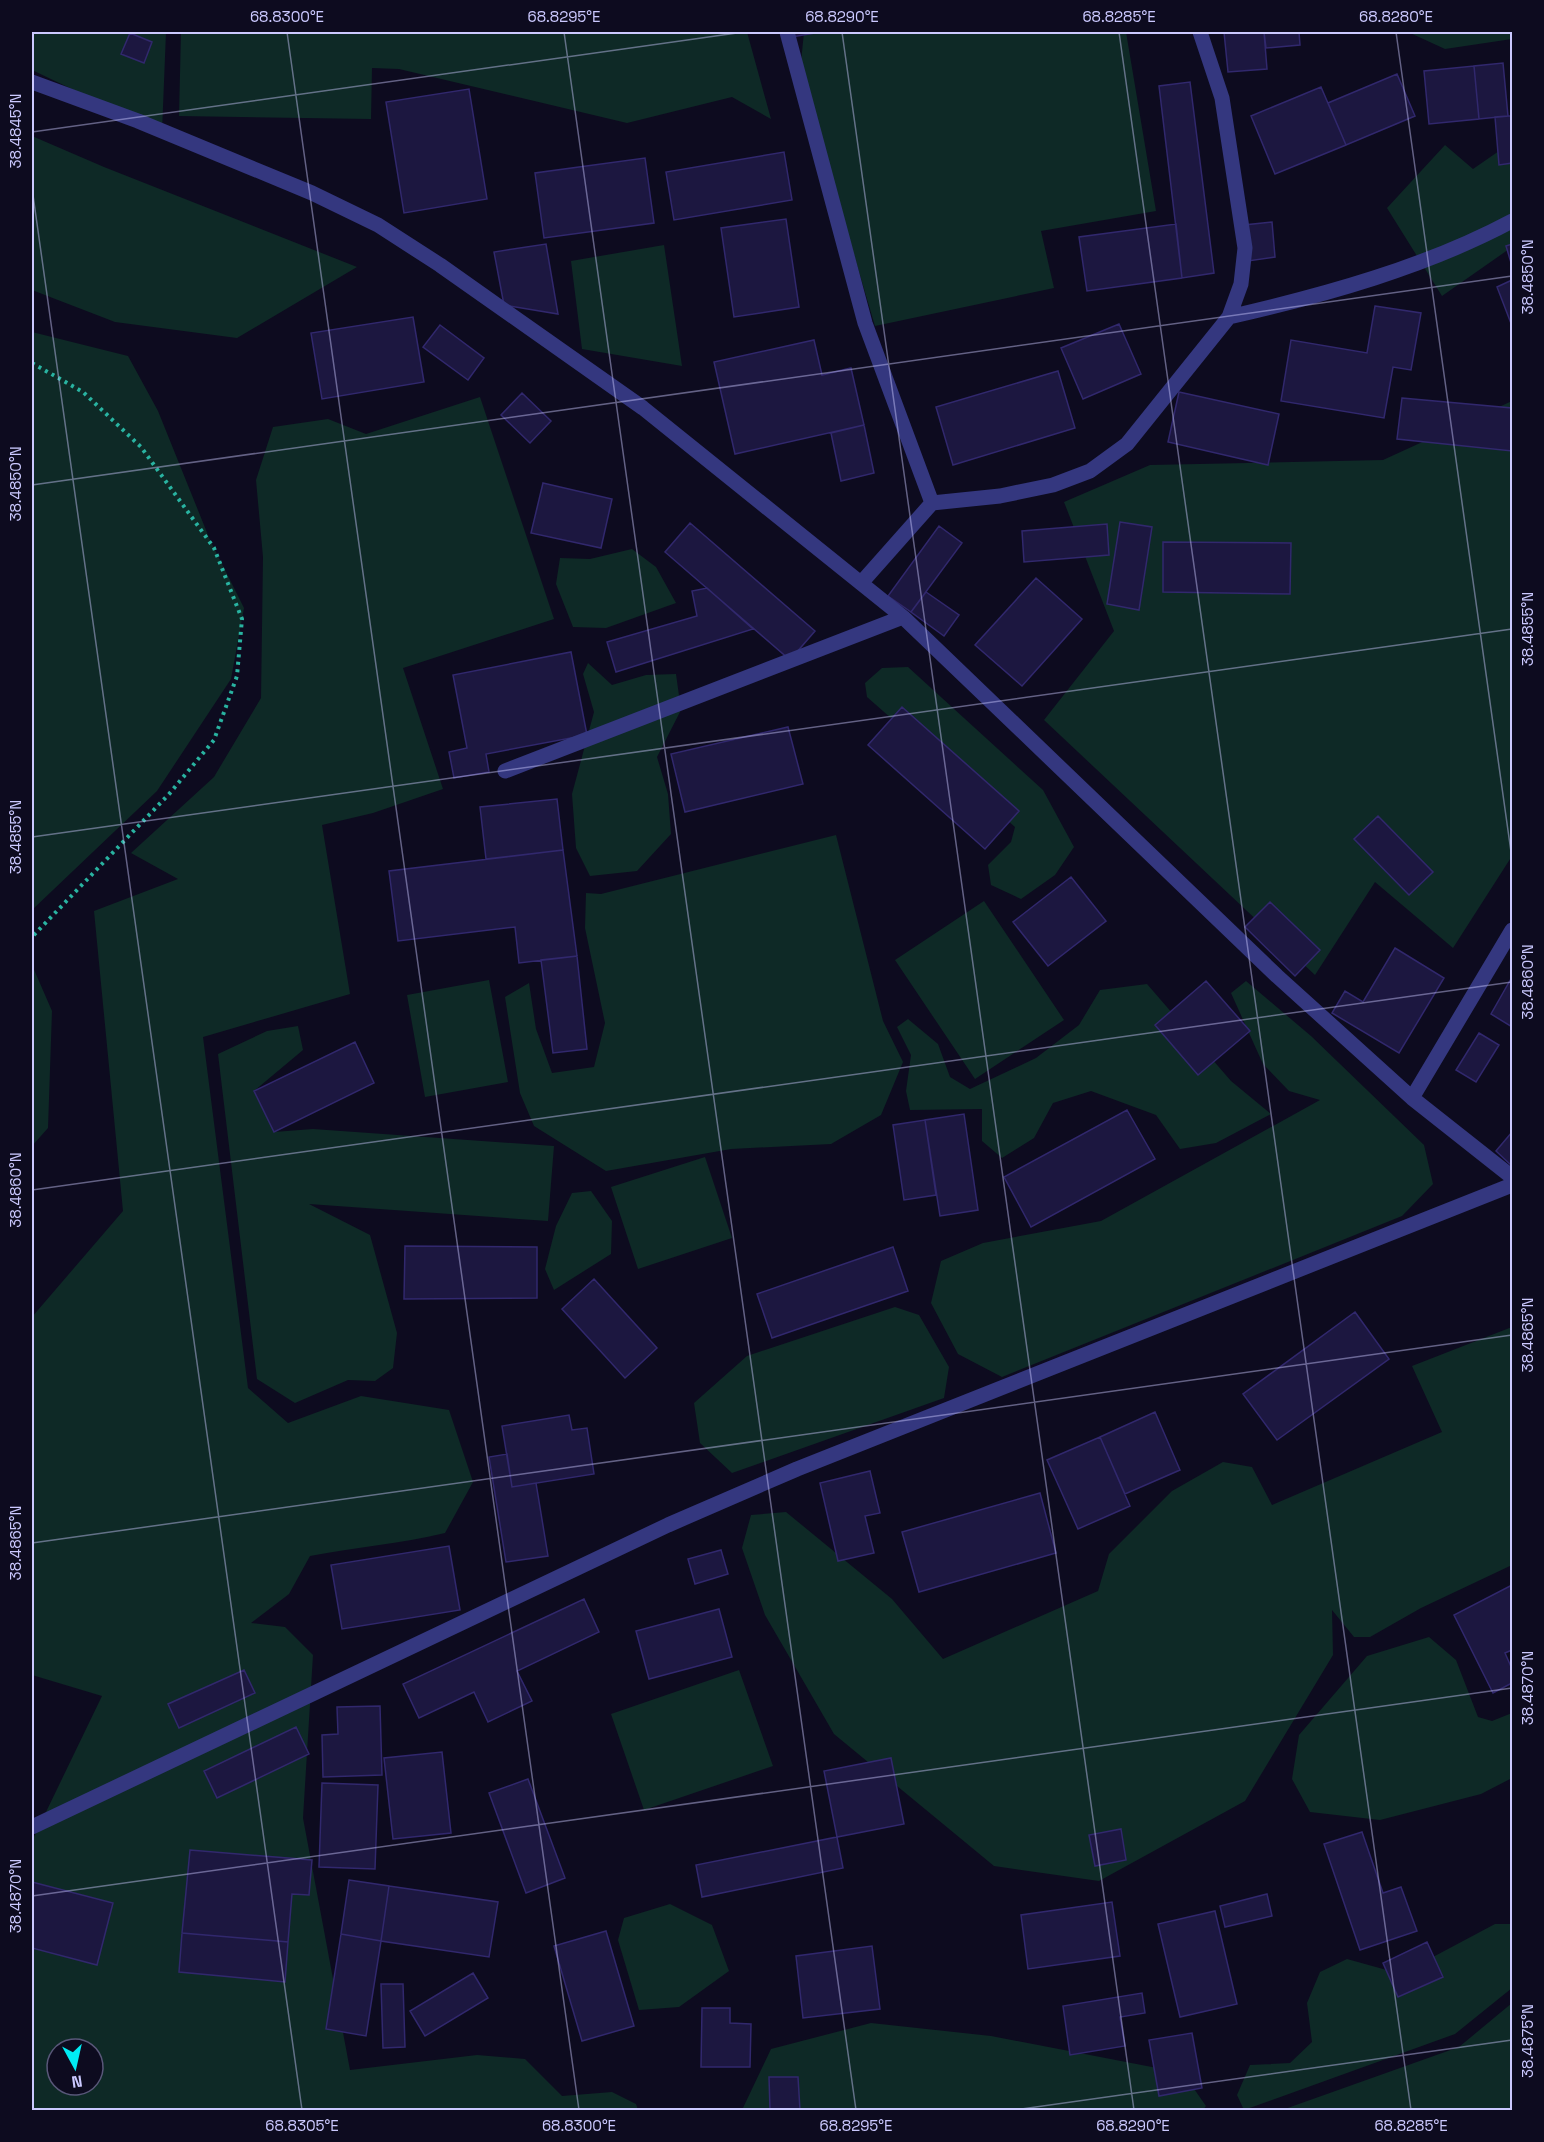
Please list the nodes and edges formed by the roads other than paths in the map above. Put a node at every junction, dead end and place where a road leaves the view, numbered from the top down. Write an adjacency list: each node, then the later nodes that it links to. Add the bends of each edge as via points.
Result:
1 (787, 32): 6 (lane, via 865,323)
2 (1200, 32): 5 (lane, via 1222,98 1245,248 1241,284)
3 (32, 82): 7 (lane, via 149,125 378,225 643,408)
4 (1512, 221): 5 (lane, via 1475,241 1416,264)
5 (1229, 317): 6 (lane, via 1127,444 1090,471 1053,485 1000,496)
6 (932, 503): 7 (lane)
7 (862, 582): 8 (lane)
8 (903, 618): 9 (lane); 11 (lane, via 1277,976)
9 (505, 771)
10 (1512, 930): 11 (lane)
11 (1412, 1098): 12 (lane)
12 (1512, 1177)
13 (1512, 1185): 14 (lane, via 678,1520)
14 (32, 1827)

